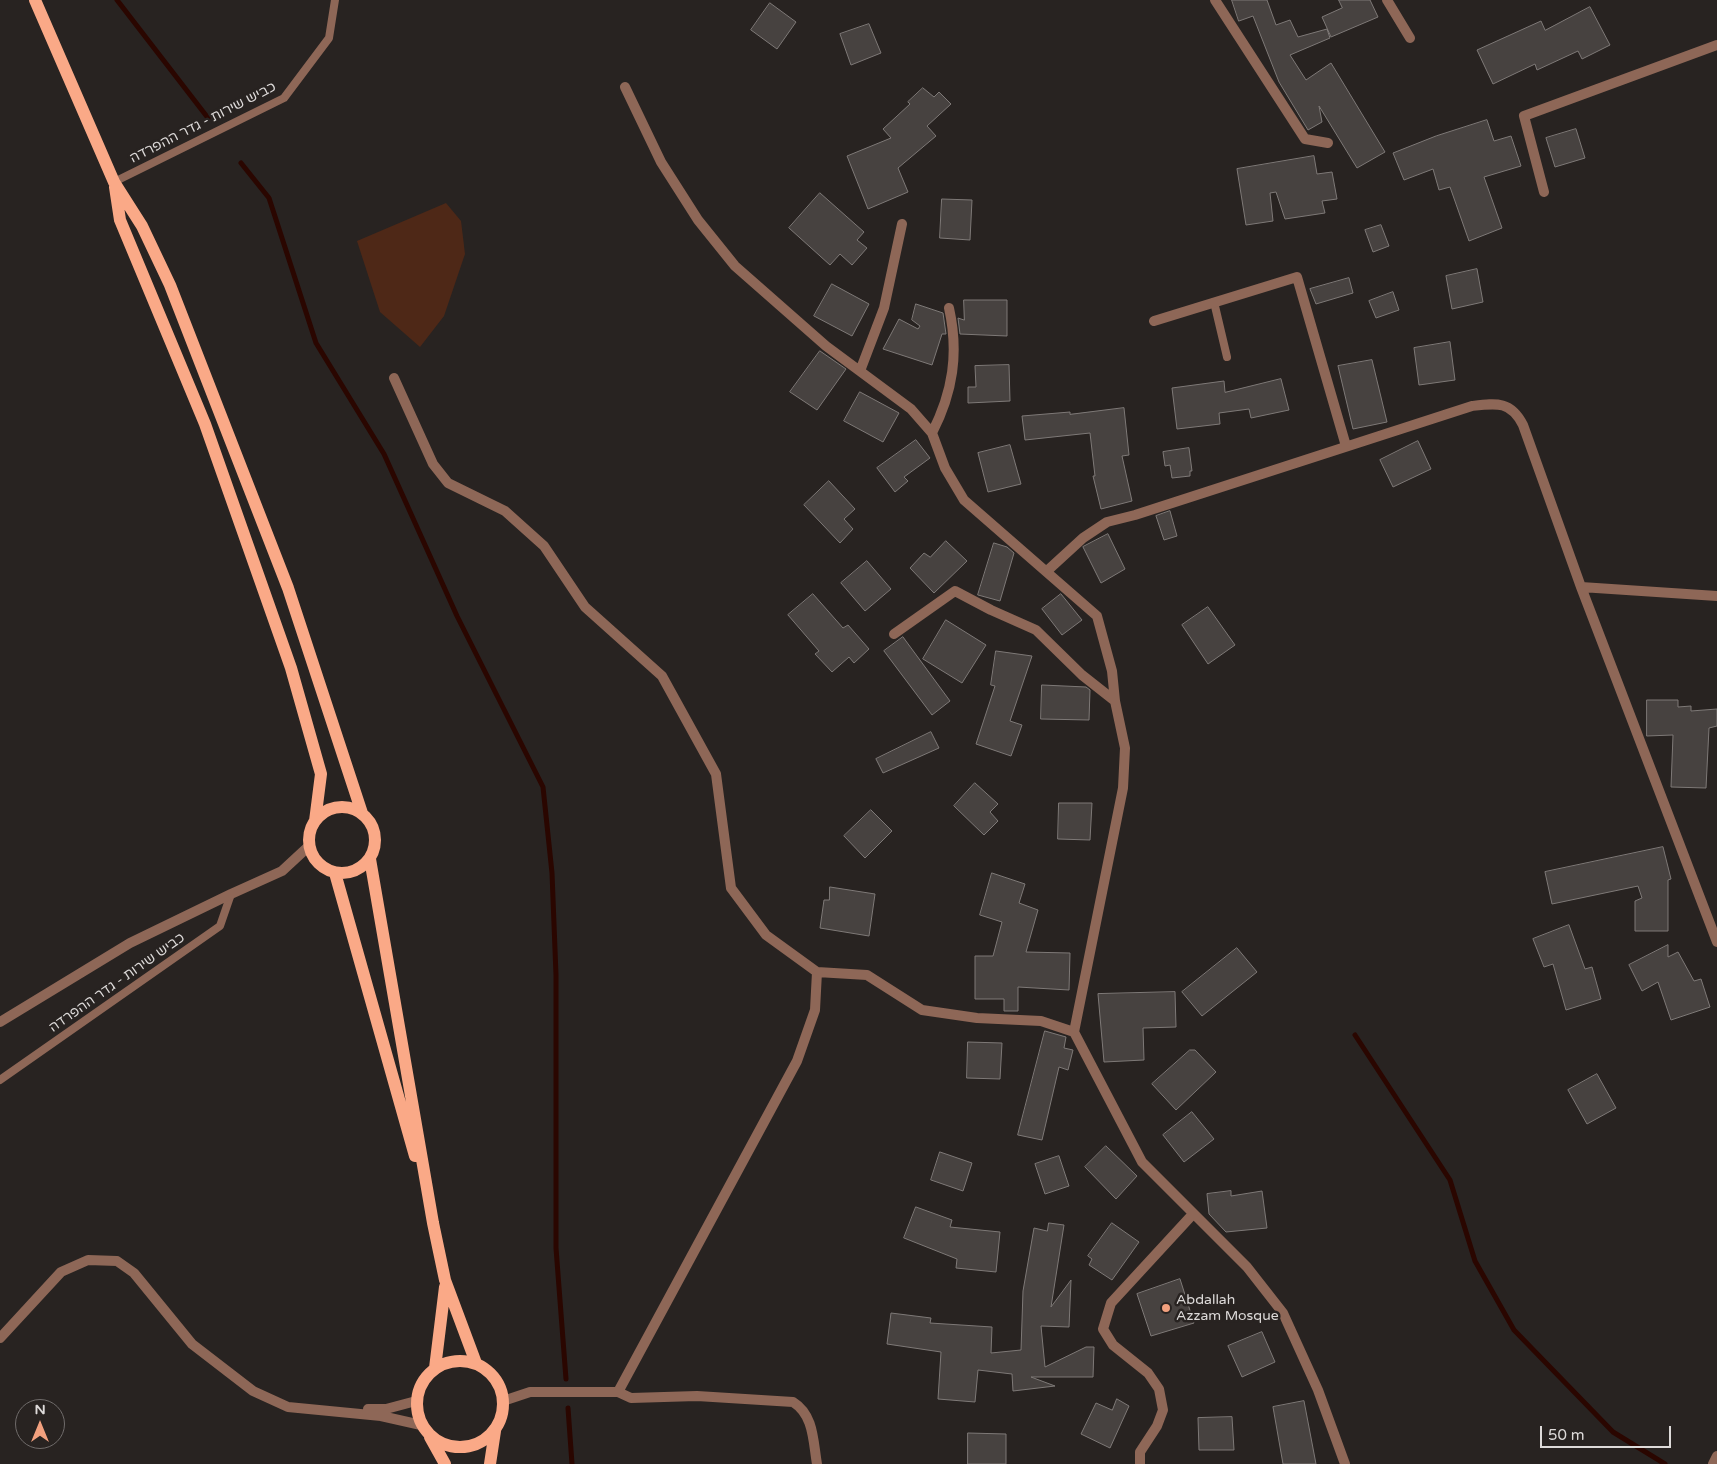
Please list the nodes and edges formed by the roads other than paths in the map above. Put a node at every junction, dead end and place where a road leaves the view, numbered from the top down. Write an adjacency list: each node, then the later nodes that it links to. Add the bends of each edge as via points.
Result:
1 (35, 0): 9 (main road)
2 (335, 0): 9 (lane, כביש שירות - גדר ההפרדה, via 329,38 284,98)
3 (1216, 0): 8 (street, via 1305,139)
4 (1387, 0): 5 (street)
5 (1410, 38)
6 (1717, 45): 10 (street, via 1524,116)
7 (625, 87): 16 (street, via 660,162 698,220 735,266 826,346)
8 (1328, 143)
9 (114, 182): 22 (main road, via 142,226 170,285); 23 (main road, via 120,220 205,424)
10 (1544, 192)
11 (902, 224): 16 (street, via 884,308)
12 (1214, 302): 14 (street); 15 (lane); 19 (street, via 1297,277)
13 (949, 308): 18 (street, via 955,361 944,411)
14 (1154, 321)
15 (1227, 357)
16 (860, 371): 18 (street, via 911,409)
17 (394, 378): 34 (street, via 433,464 448,483 505,511 544,546 585,607 662,676 716,774 730,888 766,935)
18 (932, 433): 20 (street, via 945,468 964,500)
19 (1346, 446): 20 (street, via 1107,522 1083,538); 21 (street, via 1472,406 1508,406 1517,413 1523,425)
20 (1047, 571): 26 (street, via 1098,616 1112,671)
21 (1581, 587): 24 (street); 33 (street)
22 (288, 588): 23 (main road, via 279,586); 27 (main road)
23 (266, 596): 28 (main road, via 291,668 321,774)
24 (1717, 596)
25 (894, 634): 26 (street, via 955,591 1036,630)
26 (1115, 701): 36 (street, via 1125,748 1123,788)
27 (362, 812): 28 (main road, via 350,807 336,807); 30 (main road, via 376,834)
28 (315, 821): 29 (main road, via 309,833)
29 (309, 846): 31 (main road, via 323,868); 32 (street, via 282,871)
30 (370, 859): 31 (main road, via 361,868); 39 (main road)
31 (335, 873): 39 (main road)
32 (231, 894): 35 (street, via 130,943); 37 (lane, כביש שירות - גדר ההפרדה, via 220,926)
33 (1717, 942)
34 (816, 972): 36 (street, via 866,975 922,1010 977,1018 1042,1021); 45 (street, via 814,1010 797,1061)
35 (0, 1022)
36 (1074, 1032): 38 (street, via 1142,1162)
37 (0, 1080)
38 (1194, 1214): 54 (street, via 1111,1303 1103,1329 1113,1345 1148,1373 1159,1389 1164,1410 1158,1426 1140,1452); 55 (street, via 1247,1267 1283,1313 1318,1390)
39 (433, 1223): 40 (main road)
40 (445, 1280): 42 (main road); 43 (main road)
41 (0, 1338): 44 (street, via 62,1272 88,1260 117,1261 134,1273 192,1344)
42 (476, 1363): 43 (main road, via 462,1360); 47 (main road, via 497,1381)
43 (435, 1368): 46 (main road, via 419,1388)
44 (253, 1391): 46 (street, via 302,1404 338,1409 386,1409); 48 (street, via 288,1407 381,1416)
45 (618, 1392): 47 (street, via 530,1392); 53 (street, via 631,1398 697,1396 793,1402 809,1417)
46 (416, 1401): 48 (main road, via 417,1413)
47 (503, 1401): 49 (main road)
48 (425, 1430): 49 (main road, via 441,1444 455,1448 477,1444); 51 (main road)
49 (495, 1431): 52 (main road)
50 (1717, 1456): 56 (street)
51 (445, 1464)
52 (490, 1464)
53 (817, 1464)
54 (1140, 1464)
55 (1345, 1464)
56 (1713, 1464)

